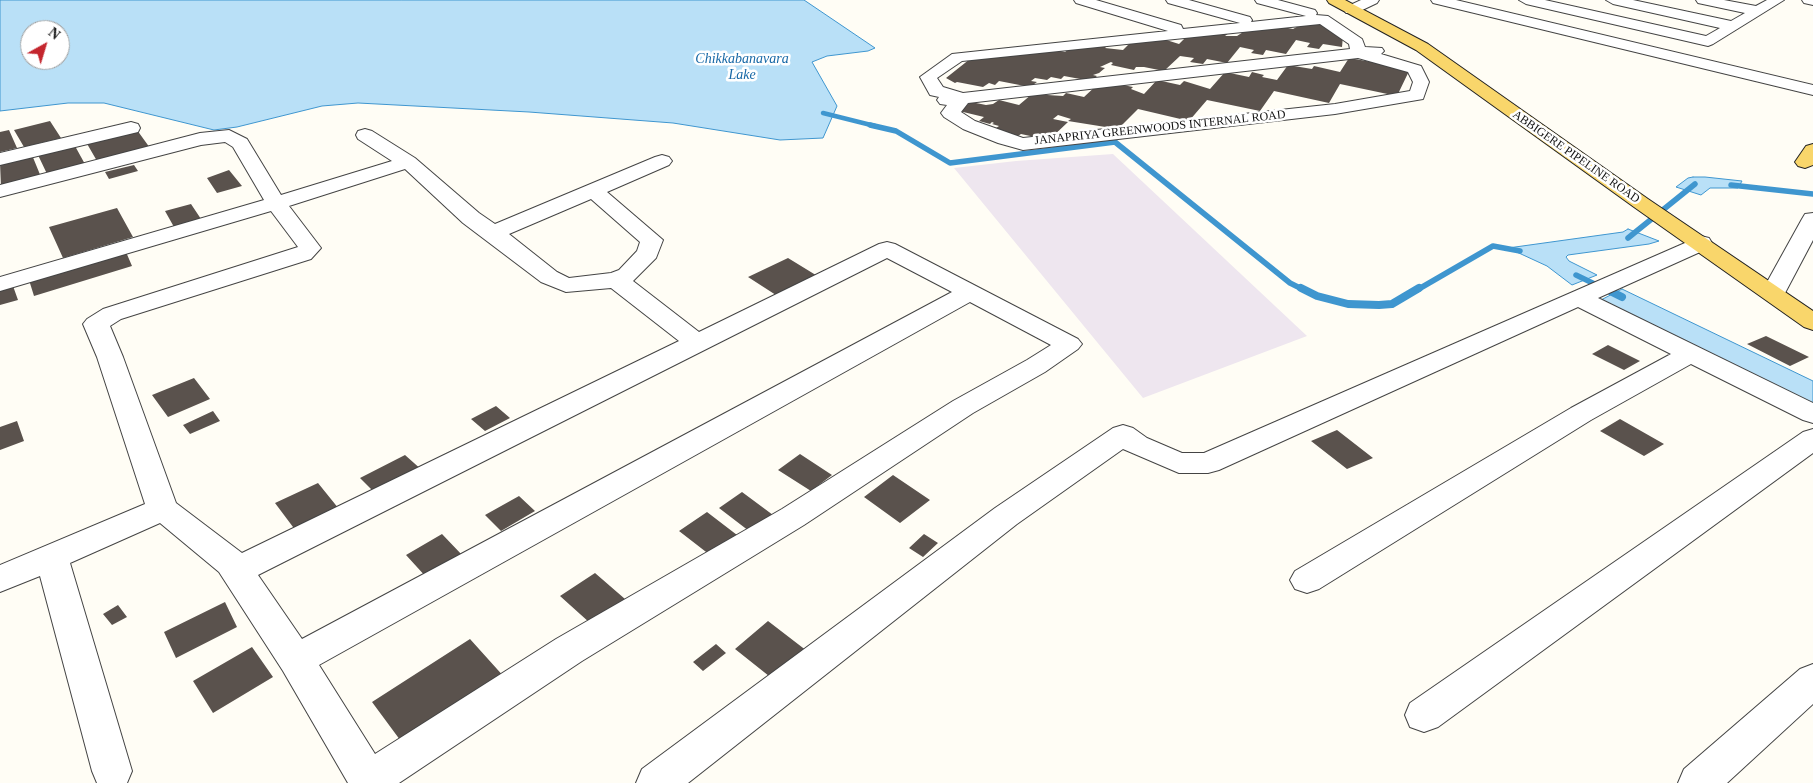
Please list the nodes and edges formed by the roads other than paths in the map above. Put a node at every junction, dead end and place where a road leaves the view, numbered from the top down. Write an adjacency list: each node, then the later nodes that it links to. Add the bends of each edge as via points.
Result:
1 (1081, 0): 13 (street, via 1174,29)
2 (1173, 0): 13 (street)
3 (1262, 0): 12 (street)
4 (1372, 0): 10 (street)
5 (1438, 0): 17 (street)
6 (1526, 0): 14 (street, via 1708,41)
7 (1613, 0): 14 (street)
8 (1703, 0): 11 (street)
9 (1777, 0): 11 (street)
10 (1345, 6): 12 (street); 15 (main road, ABBIGERE PIPELINE ROAD)
11 (1758, 11): 14 (street)
12 (1310, 13): 13 (street)
13 (1245, 20)
14 (1733, 26)
15 (1422, 47): 16 (street); 30 (main road, ABBIGERE PIPELINE ROAD)
16 (1358, 53): 18 (street); 18 (street, via 1357,42 1323,19 958,57 928,77 936,90); 18 (street, JANAPRIYA GREENWOODS INTERNAL ROAD, via 1415,69 1421,82 1416,95 1335,109 1023,144 969,126 950,113)
17 (1813, 90)
18 (964, 98): 19 (street)
19 (938, 101)
20 (131, 128): 22 (street)
21 (365, 135): 24 (street)
22 (0, 159)
23 (662, 161): 26 (street)
24 (408, 162): 27 (street); 29 (street, via 471,218)
25 (0, 191): 27 (street, via 200,139 229,136 240,143)
26 (594, 191): 29 (street); 32 (street, via 652,240 648,253 627,275)
27 (276, 203): 33 (street); 42 (street, via 310,248 303,254 112,314 96,324)
28 (1813, 219): 31 (street)
29 (493, 233): 32 (street, via 549,277 566,285)
30 (1701, 243): 35 (main road, ABBIGERE PIPELINE ROAD); 36 (street)
31 (1806, 246): 35 (street)
32 (616, 280): 38 (street)
33 (0, 284)
34 (970, 292): 38 (street, via 887,249); 47 (street); 51 (street, via 1069,344 963,407 793,517 569,650)
35 (1773, 292): 37 (main road, ABBIGERE PIPELINE ROAD)
36 (1578, 298): 39 (street); 52 (street, via 1208,463 1179,463 1137,445 1124,435 1006,516)
37 (1813, 322)
38 (697, 343): 44 (street)
39 (1690, 354): 40 (street); 46 (street, via 1581,414)
40 (1813, 414)
41 (1813, 439): 49 (street)
42 (163, 509): 43 (street); 44 (street, via 231,563)
43 (52, 557): 45 (street); 50 (street)
44 (236, 571): 47 (street)
45 (0, 579)
46 (1307, 580)
47 (296, 660): 51 (street)
48 (1813, 680): 53 (street)
49 (1424, 715)
50 (112, 771)
51 (370, 782)
52 (656, 783)
53 (1698, 783)

